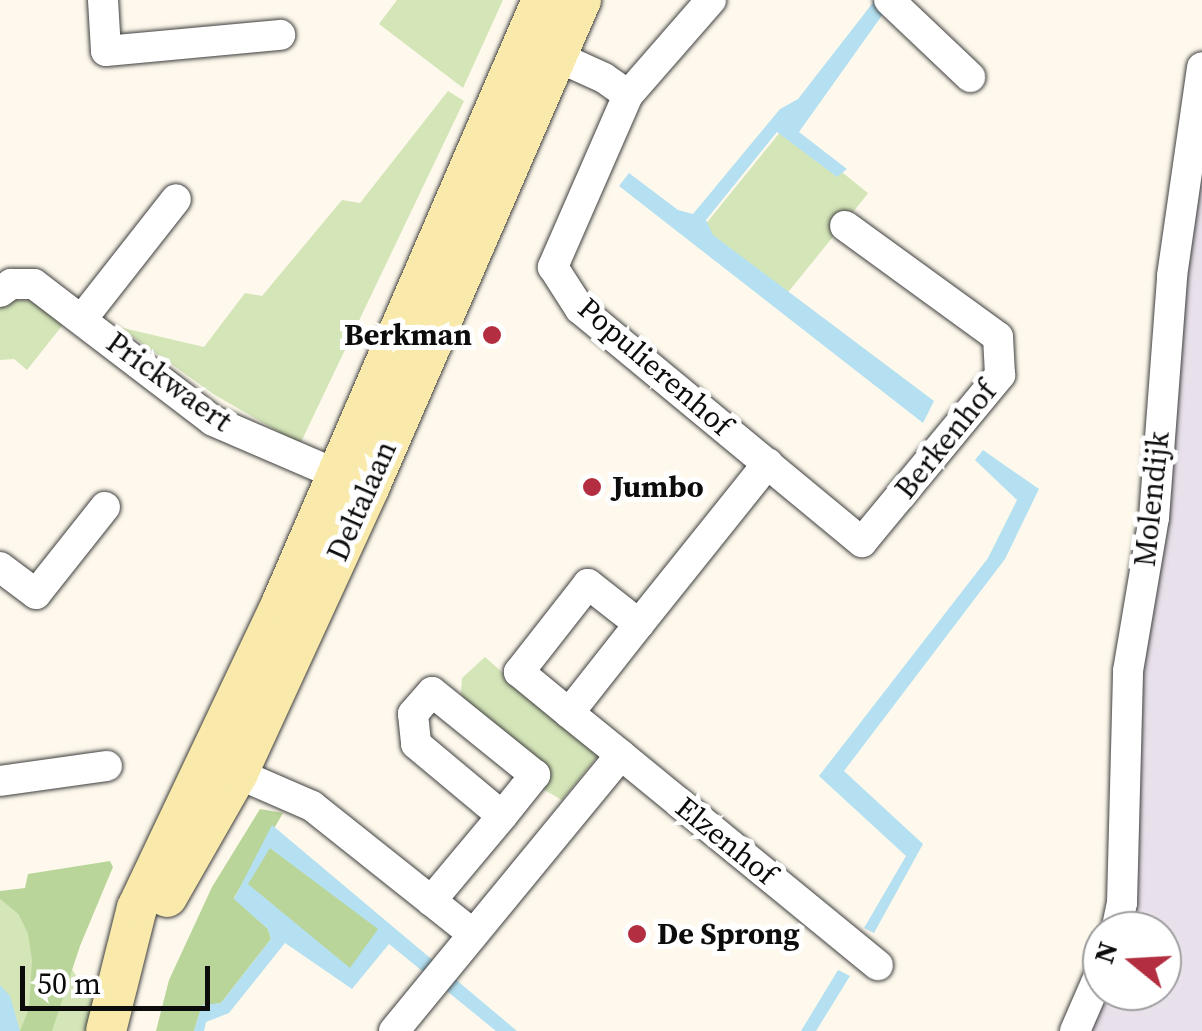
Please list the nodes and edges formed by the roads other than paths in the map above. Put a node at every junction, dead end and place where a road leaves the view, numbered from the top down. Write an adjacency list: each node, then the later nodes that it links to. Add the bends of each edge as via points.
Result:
1 (103, 0): 6 (street, via 106,51)
2 (542, 0): 7 (street, Deltalaan)
3 (581, 0): 7 (street, Deltalaan)
4 (711, 0): 10 (street, Populierenhof)
5 (895, 5): 9 (street)
6 (280, 34)
7 (540, 49): 10 (street); 16 (street, Deltalaan)
8 (1202, 67): 28 (street, Molendijk, via 1172,276 1154,518 1128,671)
9 (970, 76)
10 (628, 95): 15 (street, Populierenhof, via 553,267 580,309)
11 (176, 199): 14 (street, Prickwaert)
12 (845, 226): 18 (street, Berkenhof, via 998,337 1000,375)
13 (0, 292): 14 (street, Prickwaert, via 11,284 34,284)
14 (82, 319): 16 (street, Prickwaert, via 214,421)
15 (768, 463): 18 (street, Populierenhof); 20 (street)
16 (352, 482): 24 (street, Deltalaan)
17 (106, 508): 19 (street, via 36,594)
18 (862, 542)
19 (0, 567)
20 (639, 624): 21 (street); 21 (street, Elzenhof, via 588,584 520,672)
21 (569, 712): 22 (street, Elzenhof)
22 (621, 756): 29 (street); 30 (street, Elzenhof)
23 (107, 766): 25 (street)
24 (221, 766): 27 (street, via 312,806); 31 (street, Deltalaan, via 115,987)
25 (0, 782)
26 (502, 816): 27 (street)
27 (431, 901): 29 (street)
28 (1120, 911)
29 (473, 934): 32 (street)
30 (878, 966)
31 (106, 1031)
32 (394, 1031)

